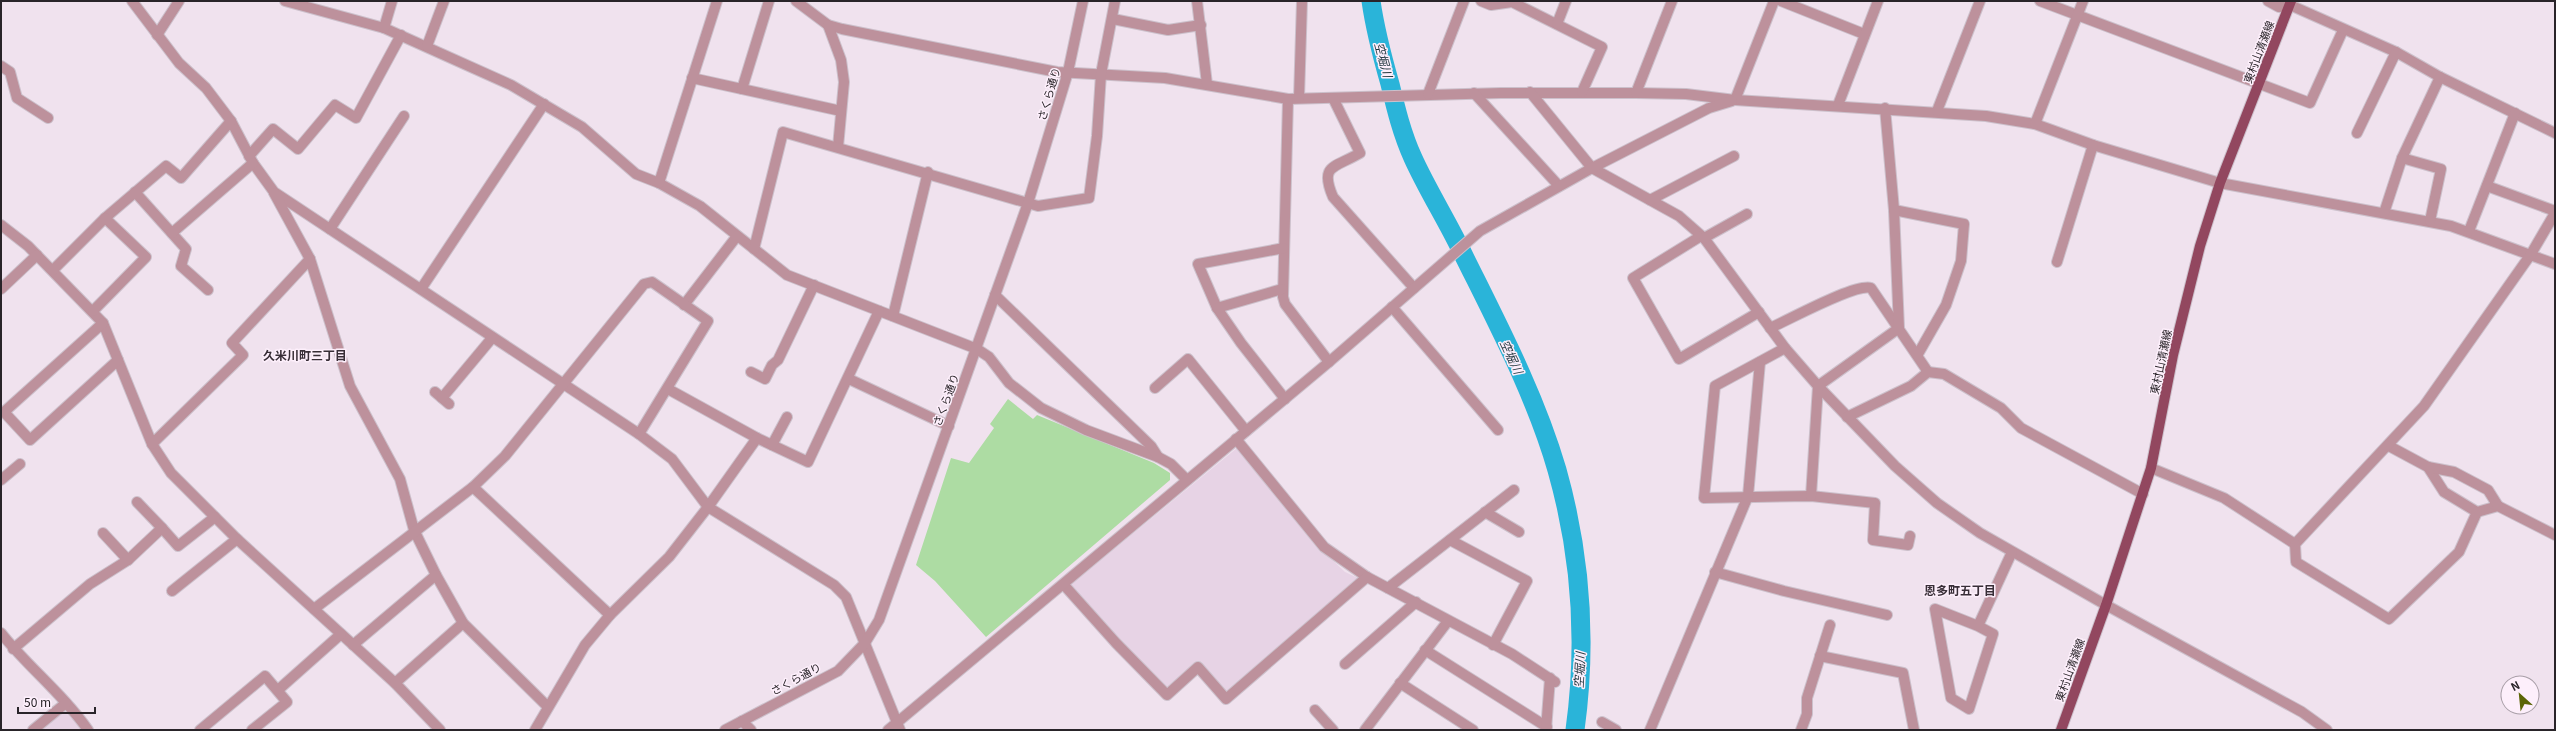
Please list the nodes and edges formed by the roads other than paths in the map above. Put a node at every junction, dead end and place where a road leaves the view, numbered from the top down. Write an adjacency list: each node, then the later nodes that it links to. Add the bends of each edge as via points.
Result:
1 (132, 1): 33 (street)
2 (179, 1): 33 (street)
3 (392, 1): 30 (street)
4 (444, 1): 35 (street)
5 (717, 1): 41 (street)
6 (769, 1): 44 (street)
7 (796, 1): 28 (street)
8 (1083, 1): 38 (street, さくら通り)
9 (1115, 1): 26 (street)
10 (1197, 1): 29 (street)
11 (1302, 1): 50 (street)
12 (1464, 1): 49 (street)
13 (1480, 1): 27 (street, via 1491,5 1512,2)
14 (1566, 1): 27 (street)
15 (1672, 1): 48 (street)
16 (1774, 1): 53 (street)
17 (1781, 1): 32 (street)
18 (1878, 1): 32 (street)
19 (1980, 1): 58 (street)
20 (2040, 1): 25 (street)
21 (2083, 1): 25 (street)
22 (2268, 1): 24 (street, via 2279,7)
23 (290, 2): 30 (street)
24 (2291, 3): 31 (street); 43 (main road, 東村山清瀬線)
25 (2077, 16): 43 (street); 63 (street)
26 (1113, 19): 29 (street, via 1168,30); 39 (street)
27 (1557, 24): 46 (street, via 1602,47)
28 (828, 25): 38 (street); 57 (street, via 842,67 844,82)
29 (1201, 25): 42 (street)
30 (384, 28): 34 (street)
31 (2343, 30): 36 (street); 43 (street, via 2310,103)
32 (1864, 34): 55 (street)
33 (158, 35): 62 (street, via 179,63 206,88)
34 (401, 35): 35 (street); 70 (street, via 356,118 335,105 298,149 273,129)
35 (427, 46): 54 (street, via 511,85)
36 (2396, 52): 40 (street); 64 (street)
37 (1, 66): 61 (street, via 10,72 17,98)
38 (1068, 72): 39 (street); 80 (street, さくら通り)
39 (1101, 74): 42 (street, via 1165,78); 80 (street, via 1089,198 1038,206)
40 (2440, 77): 59 (street); 69 (street)
41 (692, 78): 44 (street); 73 (street)
42 (1207, 84): 52 (street)
43 (2258, 86): 74 (main road, 東村山清瀬線)
44 (742, 89): 57 (street)
45 (1530, 92): 46 (street); 47 (street); 71 (street)
46 (1582, 92): 48 (street)
47 (1474, 93): 49 (street); 75 (street)
48 (1636, 93): 53 (street, via 1686,94)
49 (1428, 94): 51 (street)
50 (1299, 98): 51 (street); 52 (street)
51 (1333, 98): 102 (street, via 1360,153 1330,169 1326,174 1326,181 1333,197)
52 (1288, 99): 93 (street)
53 (1735, 100): 55 (street); 71 (street, via 1709,108)
54 (544, 104): 73 (street, via 582,127 636,174); 106 (street)
55 (1838, 105): 56 (street)
56 (1884, 108): 58 (street); 81 (street)
57 (841, 111): 67 (street)
58 (1937, 111): 63 (street)
59 (2515, 113): 65 (street); 76 (street)
60 (404, 116): 88 (street)
61 (48, 118)
62 (231, 121): 70 (street); 77 (street, via 180,178 166,166)
63 (2036, 124): 66 (street)
64 (2357, 133)
65 (2555, 133)
66 (2093, 146): 74 (street); 98 (street)
67 (838, 147): 72 (street); 94 (street, via 784,132)
68 (1734, 156): 79 (street)
69 (2402, 158): 83 (street); 86 (street, via 2441,169)
70 (251, 159): 78 (street); 90 (street)
71 (1592, 168): 75 (street); 79 (street)
72 (928, 172): 80 (street); 114 (street)
73 (659, 183): 91 (street, via 700,206)
74 (2220, 183): 83 (street); 148 (main road, 東村山清瀬線, via 2200,246 2175,349)
75 (1559, 186): 102 (street, via 1477,233)
76 (2486, 186): 82 (street); 89 (street)
77 (135, 192): 85 (street); 90 (street)
78 (274, 192): 88 (street); 97 (street)
79 (1650, 200): 92 (street, via 1679,216)
80 (1028, 203): 107 (street, さくら通り)
81 (1894, 210): 117 (street); 121 (street, via 1964,224 1961,261 1946,305)
82 (2555, 212): 95 (street)
83 (2384, 213): 86 (street)
84 (1747, 214): 92 (street)
85 (105, 218): 100 (street); 111 (street, via 146,257)
86 (2430, 221): 89 (street)
87 (1, 225): 96 (street)
88 (330, 229): 106 (street)
89 (2469, 231): 95 (street)
90 (172, 233): 105 (street, via 186,248 182,266)
91 (737, 236): 94 (street); 108 (street)
92 (1703, 237): 113 (street); 113 (street, via 1633,278 1679,359)
93 (1284, 248): 104 (street); 110 (street, via 1198,264)
94 (754, 249): 101 (street, via 787,274)
95 (2531, 254): 99 (street); 144 (street, via 2424,406)
96 (37, 255): 100 (street); 103 (street)
97 (310, 259): 142 (street, via 232,343 243,355); 163 (street, via 350,386 400,479)
98 (2057, 262)
99 (2555, 264)
100 (53, 270): 111 (street)
101 (814, 285): 112 (street); 125 (street, via 778,360 772,365 765,379)
102 (1414, 288): 109 (street)
103 (1, 289)
104 (1282, 289): 110 (street); 123 (street, via 1285,304)
105 (208, 290)
106 (421, 290): 118 (street)
107 (995, 295): 120 (street, さくら通り); 145 (street, via 1146,441)
108 (684, 305): 128 (street, via 652,282 644,284); 131 (street, via 708,321)
109 (1392, 307): 123 (street); 137 (street)
110 (1217, 308): 133 (street)
111 (93, 310): 115 (street)
112 (879, 311): 114 (street); 127 (street)
113 (1759, 312): 116 (street)
114 (893, 316): 120 (street)
115 (103, 323): 122 (street); 122 (street, via 4,412 30,440)
116 (1770, 328): 117 (street, via 1848,292 1866,287 1871,288); 119 (street)
117 (1899, 328): 121 (street); 129 (street)
118 (492, 338): 128 (street); 132 (street)
119 (1785, 348): 124 (street); 129 (street)
120 (977, 349): 136 (street, さくら通り); 145 (street, via 989,357 1009,383 1041,408 1086,430)
121 (1918, 354): 126 (street)
122 (118, 360): 142 (street)
123 (1329, 362): 133 (street)
124 (1760, 362): 154 (street); 154 (street, via 1715,386 1704,498)
125 (751, 372)
126 (1928, 372): 135 (street, via 1911,386); 153 (street, via 1944,374 2001,408 2021,428)
127 (849, 379): 136 (street); 143 (street, via 808,462)
128 (563, 385): 139 (street); 151 (street, via 505,456)
129 (1818, 386): 135 (street); 155 (street)
130 (1155, 388): 138 (street, via 1188,359)
131 (668, 389): 139 (street); 140 (street)
132 (442, 398)
133 (1284, 399): 138 (street)
134 (787, 417): 143 (street)
135 (1847, 417): 171 (street, via 1895,466 1937,503)
136 (949, 426): 190 (street, さくら通り, via 878,620)
137 (1498, 430)
138 (1246, 431): 141 (street)
139 (639, 434): 158 (street, via 672,459)
140 (757, 438): 143 (street); 158 (street)
141 (1236, 439): 150 (street); 175 (street, via 1324,547)
142 (152, 444): 161 (street, via 171,473)
143 (772, 445)
144 (2389, 446): 147 (street); 170 (street)
145 (1158, 457): 150 (street, via 1172,464)
146 (20, 464): 149 (street)
147 (2428, 467): 157 (street, via 2454,472 2488,490); 160 (street, via 2444,492)
148 (2151, 468): 153 (main road, 東村山清瀬線); 170 (street, via 2224,498)
149 (1, 480)
150 (1187, 480): 176 (street)
151 (473, 487): 163 (street); 182 (street)
152 (1514, 490): 159 (street)
153 (2143, 494): 180 (main road, 東村山清瀬線)
154 (1748, 496): 155 (street); 173 (street)
155 (1811, 496): 167 (street, via 1875,503 1872,544 1908,545)
156 (137, 502): 162 (street)
157 (2498, 506): 160 (street); 166 (street)
158 (708, 507): 182 (street, via 669,557); 190 (street, via 834,585 846,597)
159 (1485, 512): 164 (street); 169 (street)
160 (2477, 512): 170 (street, via 2459,552 2389,619 2296,562)
161 (214, 517): 162 (street, via 178,546); 168 (street)
162 (162, 528): 172 (street)
163 (414, 530): 174 (street); 181 (street)
164 (1519, 532)
165 (103, 533): 172 (street)
166 (2555, 535)
167 (1910, 536)
168 (237, 539): 178 (street); 181 (street)
169 (1450, 540): 177 (street); 192 (street, via 1527,581)
170 (2295, 544)
171 (2012, 552): 180 (street); 187 (street)
172 (128, 560): 193 (street, via 90,584)
173 (1715, 572): 183 (street); 219 (street)
174 (436, 575): 185 (street); 191 (street)
175 (1367, 577): 176 (street, via 1226,699 1198,667 1167,695); 177 (street)
176 (1064, 585): 206 (street)
177 (1388, 588): 179 (street)
178 (172, 591)
179 (1416, 602): 184 (street); 196 (street)
180 (2106, 606): 222 (main road, 東村山清瀬線); 223 (street, via 2302,712)
181 (314, 609): 189 (street)
182 (610, 615): 201 (street, via 585,645)
183 (1887, 615)
184 (1448, 621): 192 (street); 194 (street)
185 (463, 623): 197 (street); 201 (street)
186 (1830, 625): 195 (street)
187 (1978, 626): 187 (street, via 1993,634 1969,709 1951,698 1935,609)
188 (1, 633): 193 (street)
189 (341, 634): 191 (street); 199 (street)
190 (865, 644): 203 (street, さくら通り, via 838,671); 206 (street)
191 (353, 645): 197 (street)
192 (1494, 645): 207 (street, via 1532,665 1552,680)
193 (14, 649): 200 (street)
194 (1425, 650): 198 (street); 207 (street)
195 (1820, 656): 220 (street, via 1807,698 1807,714); 221 (street, via 1903,673)
196 (1345, 664)
197 (395, 683): 211 (street)
198 (1400, 683): 216 (street); 217 (street)
199 (278, 690): 205 (street, via 265,676); 210 (street, via 287,702)
200 (66, 703): 208 (street); 209 (street)
201 (547, 706): 212 (street)
202 (1314, 710): 215 (street)
203 (742, 721): 213 (street, さくら通り); 214 (street)
204 (1602, 722): 218 (street)
205 (206, 728)
206 (895, 728)
207 (1546, 729)
208 (33, 730)
209 (88, 730)
210 (252, 730)
211 (440, 730)
212 (535, 730)
213 (725, 730)
214 (751, 730)
215 (1333, 730)
216 (1365, 730)
217 (1473, 730)
218 (1616, 730)
219 (1650, 730)
220 (1801, 730)
221 (1914, 730)
222 (2060, 730)
223 (2327, 730)

